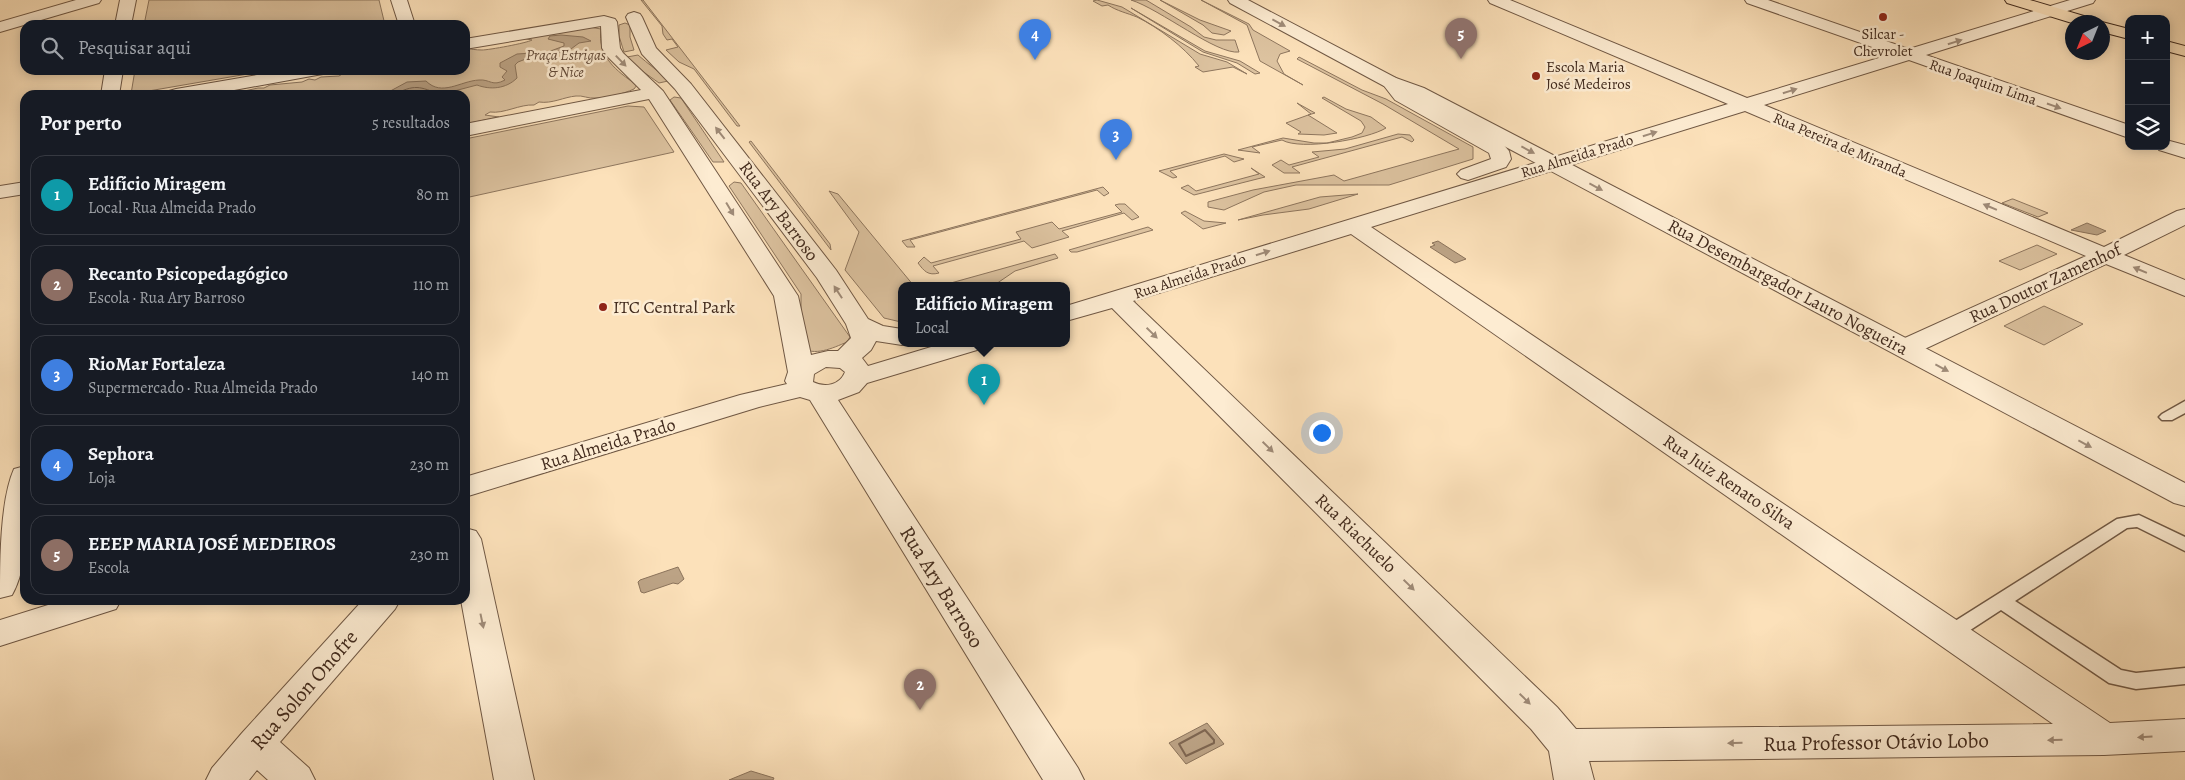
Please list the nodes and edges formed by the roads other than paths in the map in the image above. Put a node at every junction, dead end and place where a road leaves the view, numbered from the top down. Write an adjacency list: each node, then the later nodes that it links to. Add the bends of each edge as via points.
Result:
1 (65, 0): 13 (street)
2 (93, 0): 14 (street)
3 (128, 0): 15 (street)
4 (399, 0): 16 (street)
5 (1236, 0): 27 (street, Rua Desembargador Lauro Nogueira, one-way to 27)
6 (1496, 0): 32 (street, Rua Pereira de Miranda)
7 (1753, 0): 24 (street, Rua Joaquim Lima)
8 (2013, 0): 10 (main road)
9 (2087, 0): 10 (street, Rua Almeida Prado)
10 (2052, 12): 12 (main road); 24 (street, Rua Almeida Prado, one-way to 10)
11 (604, 16): 21 (street); 28 (street, Rua Ary Barroso, via 630,12 648,50); 31 (street, Rua Ary Barroso, one-way to 31, via 616,56)
12 (2065, 16)
13 (0, 19)
14 (24, 20)
15 (124, 20)
16 (405, 20)
17 (20, 21): 18 (street)
18 (0, 27)
19 (2110, 29): 20 (main road)
20 (2125, 33)
21 (470, 43)
22 (2170, 47): 23 (main road)
23 (2185, 51)
24 (1908, 56): 32 (street, Rua Almeida Prado, one-way to 24); 34 (street, Rua Joaquim Lima, one-way to 34)
25 (113, 75): 29 (street)
26 (289, 75): 30 (street)
27 (1390, 82): 37 (street, Rua Desembargador Lauro Nogueira, via 1402,96 1495,147 1500,155); 38 (street, Rua Desembargador Lauro Nogueira, one-way to 38, via 1417,92)
28 (682, 86): 31 (street, via 674,95); 39 (street, Rua Ary Barroso, one-way to 28)
29 (111, 90)
30 (204, 90)
31 (654, 93): 33 (street); 40 (street, Rua Ary Barroso)
32 (1744, 105): 38 (street, Rua Almeida Prado, one-way to 32); 45 (street, Rua Pereira de Miranda, one-way to 32)
33 (470, 129)
34 (2125, 131)
35 (2170, 147): 36 (street)
36 (2185, 152)
37 (1499, 163): 47 (street, Rua Almeida Prado)
38 (1553, 164): 44 (street, Rua Almeida Prado); 54 (street, Rua Desembargador Lauro Nogueira, one-way to 54)
39 (745, 166): 40 (street); 50 (street, Rua Ary Barroso, one-way to 39, via 827,275)
40 (709, 174): 56 (street, Rua Ary Barroso, one-way to 56, via 786,296)
41 (20, 189): 42 (street)
42 (0, 192)
43 (2185, 216): 45 (street, Rua Doutor Zamenhof)
44 (1353, 225): 48 (street, Rua Almeida Prado, one-way to 44); 69 (street, Rua Juiz Renato Silva)
45 (2105, 255): 46 (street, Rua Pereira de Miranda, one-way to 45); 54 (street, Rua Doutor Zamenhof)
46 (2185, 289)
47 (1070, 295)
48 (1117, 299): 49 (street, Rua Almeida Prado); 74 (street, Rua Riachuelo, one-way to 74, via 1544,718)
49 (1070, 313)
50 (859, 324): 51 (street, via 876,333); 55 (street, via 864,338)
51 (898, 336)
52 (902, 347): 55 (street)
53 (952, 347): 55 (street)
54 (1905, 348): 60 (street, Rua Desembargador Lauro Nogueira, one-way to 60)
55 (850, 366): 56 (street, Rua Almeida Prado, via 848,387 835,392)
56 (806, 383): 59 (street, Rua Almeida Prado); 78 (street, Rua Ary Barroso)
57 (2185, 406): 58 (lane)
58 (2167, 417)
59 (470, 485)
60 (2185, 496)
61 (20, 498): 64 (street)
62 (2185, 545): 65 (lane, via 2150,525 2130,520)
63 (470, 564): 77 (street, one-way to 77)
64 (0, 586)
65 (2001, 601): 69 (lane); 70 (lane, via 2116,677 2136,681)
66 (88, 605): 68 (street)
67 (379, 605): 73 (street, Rua Solon Onofre)
68 (0, 633)
69 (1951, 633): 72 (street, Rua Juiz Renato Silva)
70 (2185, 676)
71 (2185, 735): 72 (street, Rua Professor Otávio Lobo, one-way to 72)
72 (2104, 739): 74 (street, Rua Professor Otávio Lobo, one-way to 74)
73 (256, 744): 75 (street, Rua Solon Onofre); 76 (street)
74 (1570, 763)
75 (226, 780)
76 (295, 780)
77 (514, 780)
78 (1064, 780)

